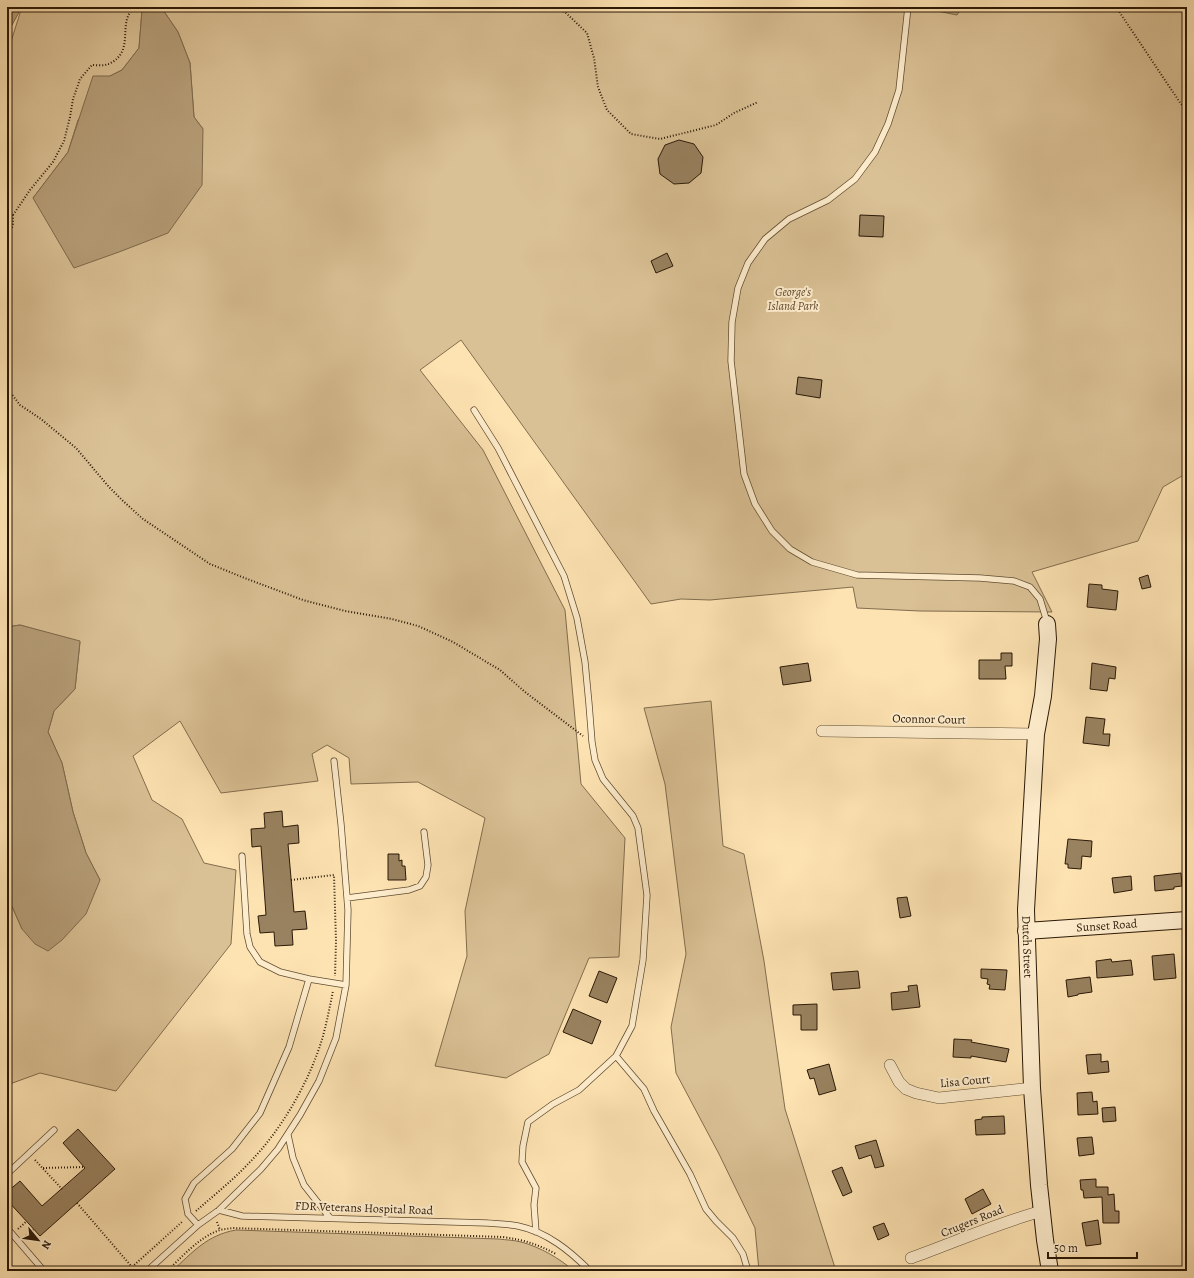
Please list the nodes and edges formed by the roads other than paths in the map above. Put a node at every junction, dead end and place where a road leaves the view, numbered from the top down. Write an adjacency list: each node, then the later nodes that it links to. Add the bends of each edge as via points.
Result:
1 (908, 7): 3 (lane, via 899,90 888,124 875,152 855,179 828,200 789,219 765,240 748,263 738,288 732,322 731,361 744,474 755,504 772,531 790,549 812,562 857,575 1014,581 1030,587 1040,599)
2 (474, 410): 14 (lane, via 498,448 564,576 577,618 585,662 595,760 603,779 633,816 638,828 647,895 643,960 632,1026)
3 (1047, 624): 5 (street, Dutch Street, via 1043,696)
4 (822, 731): 5 (street, Oconnor Court)
5 (1036, 734): 11 (street, Dutch Street)
6 (334, 760): 9 (lane)
7 (424, 832): 9 (lane, via 428,865 426,877 420,886 410,890)
8 (242, 856): 12 (lane, via 250,948 260,962 280,972)
9 (347, 898): 13 (lane)
10 (1187, 920): 11 (street, Sunset Road)
11 (1026, 931): 16 (street, Dutch Street)
12 (309, 979): 13 (lane); 23 (lane, via 289,1047 260,1113 232,1149 194,1183 184,1198 188,1214)
13 (346, 986): 18 (lane, via 336,1038 318,1081)
14 (616, 1056): 25 (lane, via 579,1090 528,1122 522,1162 536,1188); 30 (lane, via 644,1089 706,1209 733,1238 743,1254)
15 (890, 1065): 16 (street, Lisa Court, via 906,1089 916,1094 939,1098)
16 (1032, 1088): 21 (street, Dutch Street)
17 (54, 1130): 19 (lane)
18 (288, 1135): 20 (lane, via 261,1169); 22 (lane, via 293,1158 304,1185)
19 (7, 1174)
20 (219, 1210): 22 (lane, FDR Veterans Hospital Road, via 242,1216); 23 (lane)
21 (1042, 1210): 26 (street, Crugers Road); 31 (street, Dutch Street)
22 (330, 1218): 25 (lane, FDR Veterans Hospital Road, via 487,1222 518,1226)
23 (198, 1225): 28 (lane)
24 (7, 1228): 27 (lane)
25 (536, 1232): 29 (lane, FDR Veterans Hospital Road, via 548,1236 574,1255)
26 (911, 1258)
27 (44, 1271)
28 (147, 1271)
29 (590, 1271)
30 (748, 1271)
31 (1050, 1271)

